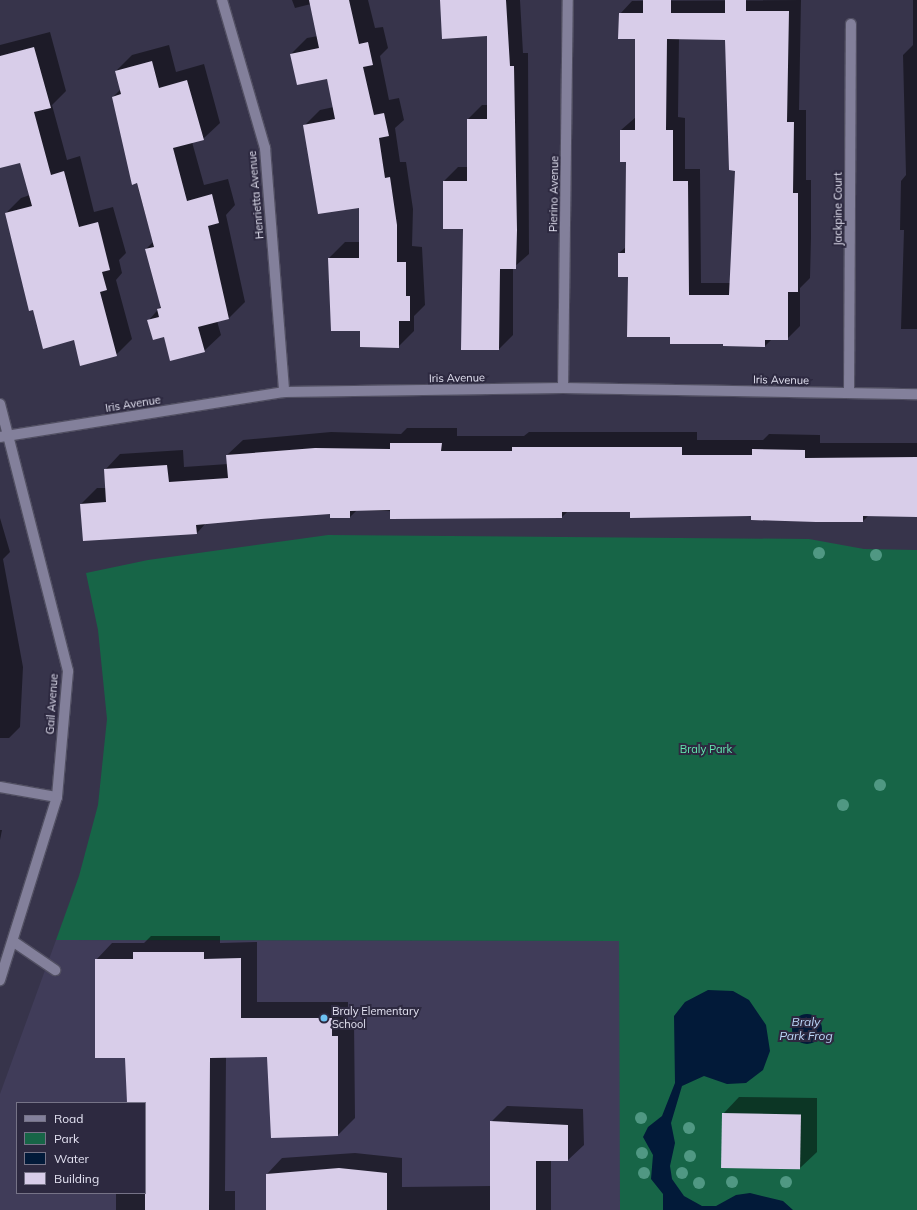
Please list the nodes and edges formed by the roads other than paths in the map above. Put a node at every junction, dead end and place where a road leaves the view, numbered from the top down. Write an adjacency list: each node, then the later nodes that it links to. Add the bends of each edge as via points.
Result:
1 (222, 0): 5 (street, Henrietta Avenue, via 265,148)
2 (568, 0): 4 (street, Pierino Avenue)
3 (851, 24): 6 (street, Jackpine Court)
4 (563, 388): 5 (street, Iris Avenue); 6 (street, Iris Avenue)
5 (284, 392): 9 (street, Iris Avenue)
6 (849, 393): 7 (street, Iris Avenue)
7 (917, 394)
8 (0, 404): 9 (street, Gail Avenue)
9 (4, 436): 11 (street, Gail Avenue, via 68,672)
10 (0, 787): 11 (street)
11 (57, 797): 12 (street, Gail Avenue)
12 (14, 942): 13 (street); 14 (street, Gail Avenue)
13 (55, 970)
14 (0, 980)

